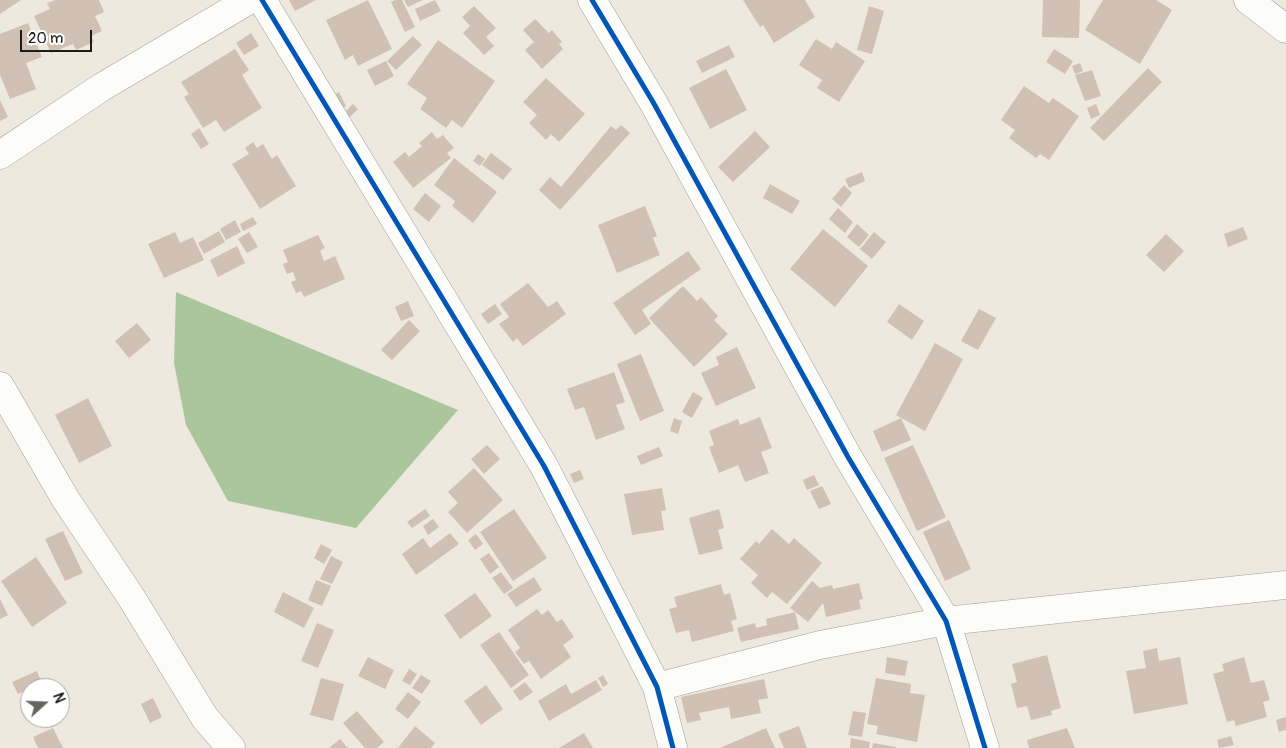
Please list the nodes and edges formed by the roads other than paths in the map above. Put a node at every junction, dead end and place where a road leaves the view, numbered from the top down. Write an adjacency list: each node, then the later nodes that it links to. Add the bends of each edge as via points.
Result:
1 (249, 0): 6 (street, via 102,88)
2 (262, 0): 10 (street, via 544,466)
3 (592, 0): 9 (street, via 654,102 848,457)
4 (1248, 0): 5 (street)
5 (1286, 29)
6 (0, 155)
7 (0, 386): 11 (street, via 66,500 131,597 205,718)
8 (1286, 585): 9 (street)
9 (946, 622): 10 (street, via 820,645); 13 (street)
10 (657, 687): 12 (street)
11 (231, 748)
12 (674, 748)
13 (985, 748)

